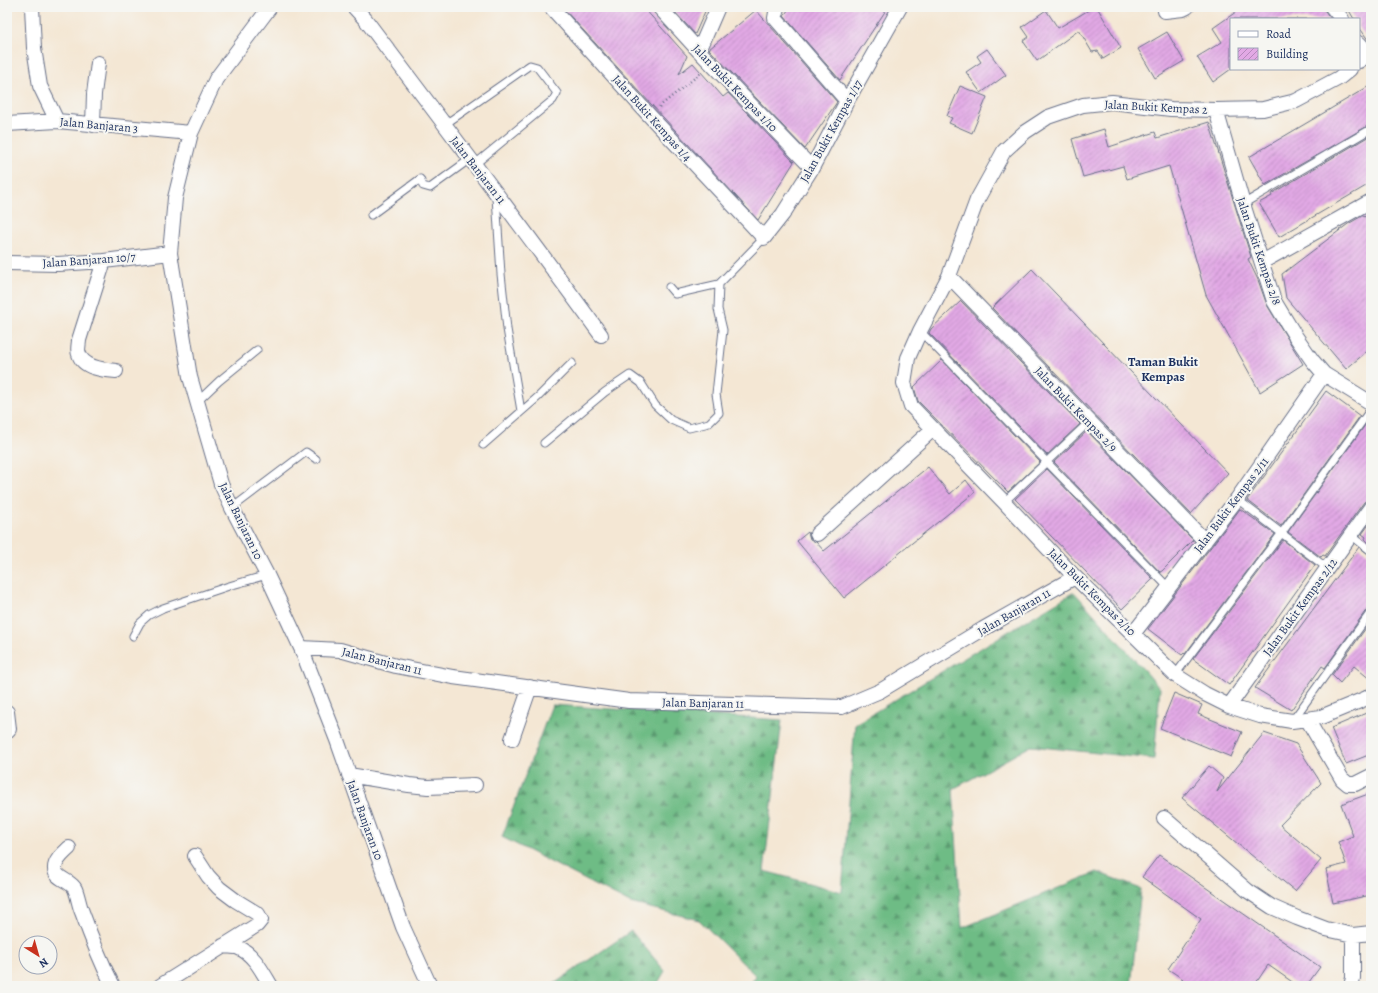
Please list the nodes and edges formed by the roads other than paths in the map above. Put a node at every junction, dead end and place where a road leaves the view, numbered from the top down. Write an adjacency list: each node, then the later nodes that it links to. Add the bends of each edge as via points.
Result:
1 (32, 7): 18 (street, via 34,48 40,86)
2 (270, 7): 23 (street, Jalan Banjaran 10, via 216,79)
3 (354, 7): 21 (street, Jalan Banjaran 11)
4 (551, 7): 30 (street, Jalan Bukit Kempas 1/4)
5 (659, 7): 13 (street, Jalan Bukit Kempas 1/10)
6 (718, 7): 13 (street)
7 (777, 7): 16 (street, via 775,18)
8 (900, 7): 16 (street, Jalan Bukit Kempas 1/17)
9 (1187, 7): 11 (street)
10 (1332, 7): 12 (street)
11 (1165, 11)
12 (1341, 18)
13 (699, 51): 25 (street, Jalan Bukit Kempas 1/10)
14 (98, 63): 20 (street)
15 (1349, 70): 17 (street, Jalan Bukit Kempas 2, via 1296,101 1263,110)
16 (847, 100): 25 (street, Jalan Bukit Kempas 1/17)
17 (1216, 110): 28 (street, Jalan Bukit Kempas 2/8); 35 (street, Jalan Bukit Kempas 2, via 1171,109 1112,102 1083,105 1048,117 1025,132 1004,151 977,200)
18 (57, 121): 19 (street, Jalan Banjaran 3); 20 (street, Jalan Banjaran 3)
19 (7, 124)
20 (93, 125): 23 (street, Jalan Banjaran 3)
21 (444, 125): 24 (street, Jalan Banjaran 11); 24 (lane, via 530,65 537,67 557,93 553,100)
22 (1371, 129): 28 (lane)
23 (191, 133): 31 (street, Jalan Banjaran 10, via 175,198)
24 (472, 162): 26 (street, Jalan Banjaran 11); 29 (lane, via 430,188 423,186 420,178)
25 (812, 168): 30 (street, Jalan Bukit Kempas 1/17, via 783,214)
26 (496, 193): 39 (street, Jalan Banjaran 11); 48 (lane, via 507,329)
27 (1371, 201): 33 (street)
28 (1242, 204): 33 (street, Jalan Bukit Kempas 2/8)
29 (371, 215)
30 (764, 238): 36 (lane)
31 (170, 253): 32 (street, Jalan Banjaran 10/7); 44 (street, Jalan Banjaran 10, via 190,377)
32 (104, 261): 34 (street, Jalan Banjaran 10/7, via 58,264); 42 (street, via 79,340 78,353 84,362 93,367)
33 (1262, 262): 43 (street, Jalan Bukit Kempas 2/8, via 1274,301 1294,334)
34 (7, 263)
35 (949, 276): 38 (street, Jalan Bukit Kempas 2); 49 (street, Jalan Bukit Kempas 2/9)
36 (719, 284): 37 (lane, via 675,294); 51 (lane, via 718,309 723,330 716,394 719,413 709,423 690,428 671,420 655,405 641,383 630,375 605,392)
37 (669, 288)
38 (920, 331): 46 (street, Jalan Bukit Kempas 2, via 908,358 904,383); 54 (lane)
39 (601, 335)
40 (257, 350): 44 (lane)
41 (572, 363): 48 (lane)
42 (116, 371)
43 (1324, 374): 45 (street, Jalan Bukit Kempas 2/8); 55 (street, Jalan Bukit Kempas 2/11)
44 (197, 402): 58 (street, Jalan Banjaran 10, via 221,484)
45 (1371, 403)
46 (911, 406): 50 (street, Jalan Bukit Kempas 2/10)
47 (1371, 409): 60 (lane)
48 (521, 411): 52 (lane)
49 (1089, 422): 54 (lane); 62 (street, Jalan Bukit Kempas 2/9)
50 (933, 429): 56 (street, Jalan Bukit Kempas 2/10); 59 (street)
51 (544, 443)
52 (483, 445)
53 (316, 459): 58 (lane, via 306,452)
54 (1047, 463): 56 (lane); 67 (lane)
55 (1237, 499): 60 (lane); 62 (street, Jalan Bukit Kempas 2/11)
56 (1004, 502): 66 (street, Jalan Bukit Kempas 2/10)
57 (1371, 507): 61 (street, Jalan Bukit Kempas 2/12)
58 (232, 508): 65 (street, Jalan Banjaran 10)
59 (817, 534)
60 (1281, 534): 64 (lane); 72 (lane)
61 (1351, 535): 63 (lane); 64 (street, Jalan Bukit Kempas 2/12)
62 (1204, 541): 67 (street, Jalan Bukit Kempas 2/11)
63 (1371, 551)
64 (1327, 568): 75 (street, Jalan Bukit Kempas 2/12)
65 (267, 575): 70 (lane, via 163,608 140,623); 71 (street, Jalan Banjaran 10)
66 (1075, 577): 69 (street, Jalan Bukit Kempas 2/10); 73 (street, Jalan Banjaran 11, via 880,692 842,707 629,702)
67 (1168, 587): 69 (street, Jalan Bukit Kempas 2/11)
68 (1371, 612): 78 (lane)
69 (1133, 634): 72 (street, Jalan Bukit Kempas 2/10)
70 (133, 636)
71 (301, 648): 73 (street, Jalan Banjaran 11, via 340,650 425,672); 81 (street, Jalan Banjaran 10)
72 (1175, 675): 75 (street, Jalan Bukit Kempas 2/10)
73 (530, 687): 80 (street)
74 (1371, 695): 77 (street, Jalan Bukit Kempas 2/10, via 1321,717)
75 (1229, 706): 78 (street, Jalan Bukit Kempas 2/10, via 1260,716)
76 (7, 712): 79 (street)
77 (1307, 719): 78 (street, Jalan Bukit Kempas 2/10); 82 (street, via 1342,779 1348,784 1355,784)
78 (1292, 721)
79 (8, 730)
80 (512, 739)
81 (349, 775): 83 (street, via 428,787); 93 (street, Jalan Banjaran 10, via 403,927)
82 (1371, 776)
83 (475, 785)
84 (1164, 818): 88 (street, via 1248,891 1272,907 1297,918)
85 (69, 848): 90 (street, via 54,868 56,874 73,885 98,954)
86 (195, 856): 89 (street, via 219,888 258,914 261,920)
87 (1371, 933): 88 (street)
88 (1353, 935): 94 (street)
89 (223, 946): 91 (street); 92 (street, via 238,948 247,953 258,964)
90 (113, 986)
91 (160, 986)
92 (272, 986)
93 (430, 986)
94 (1351, 986)

